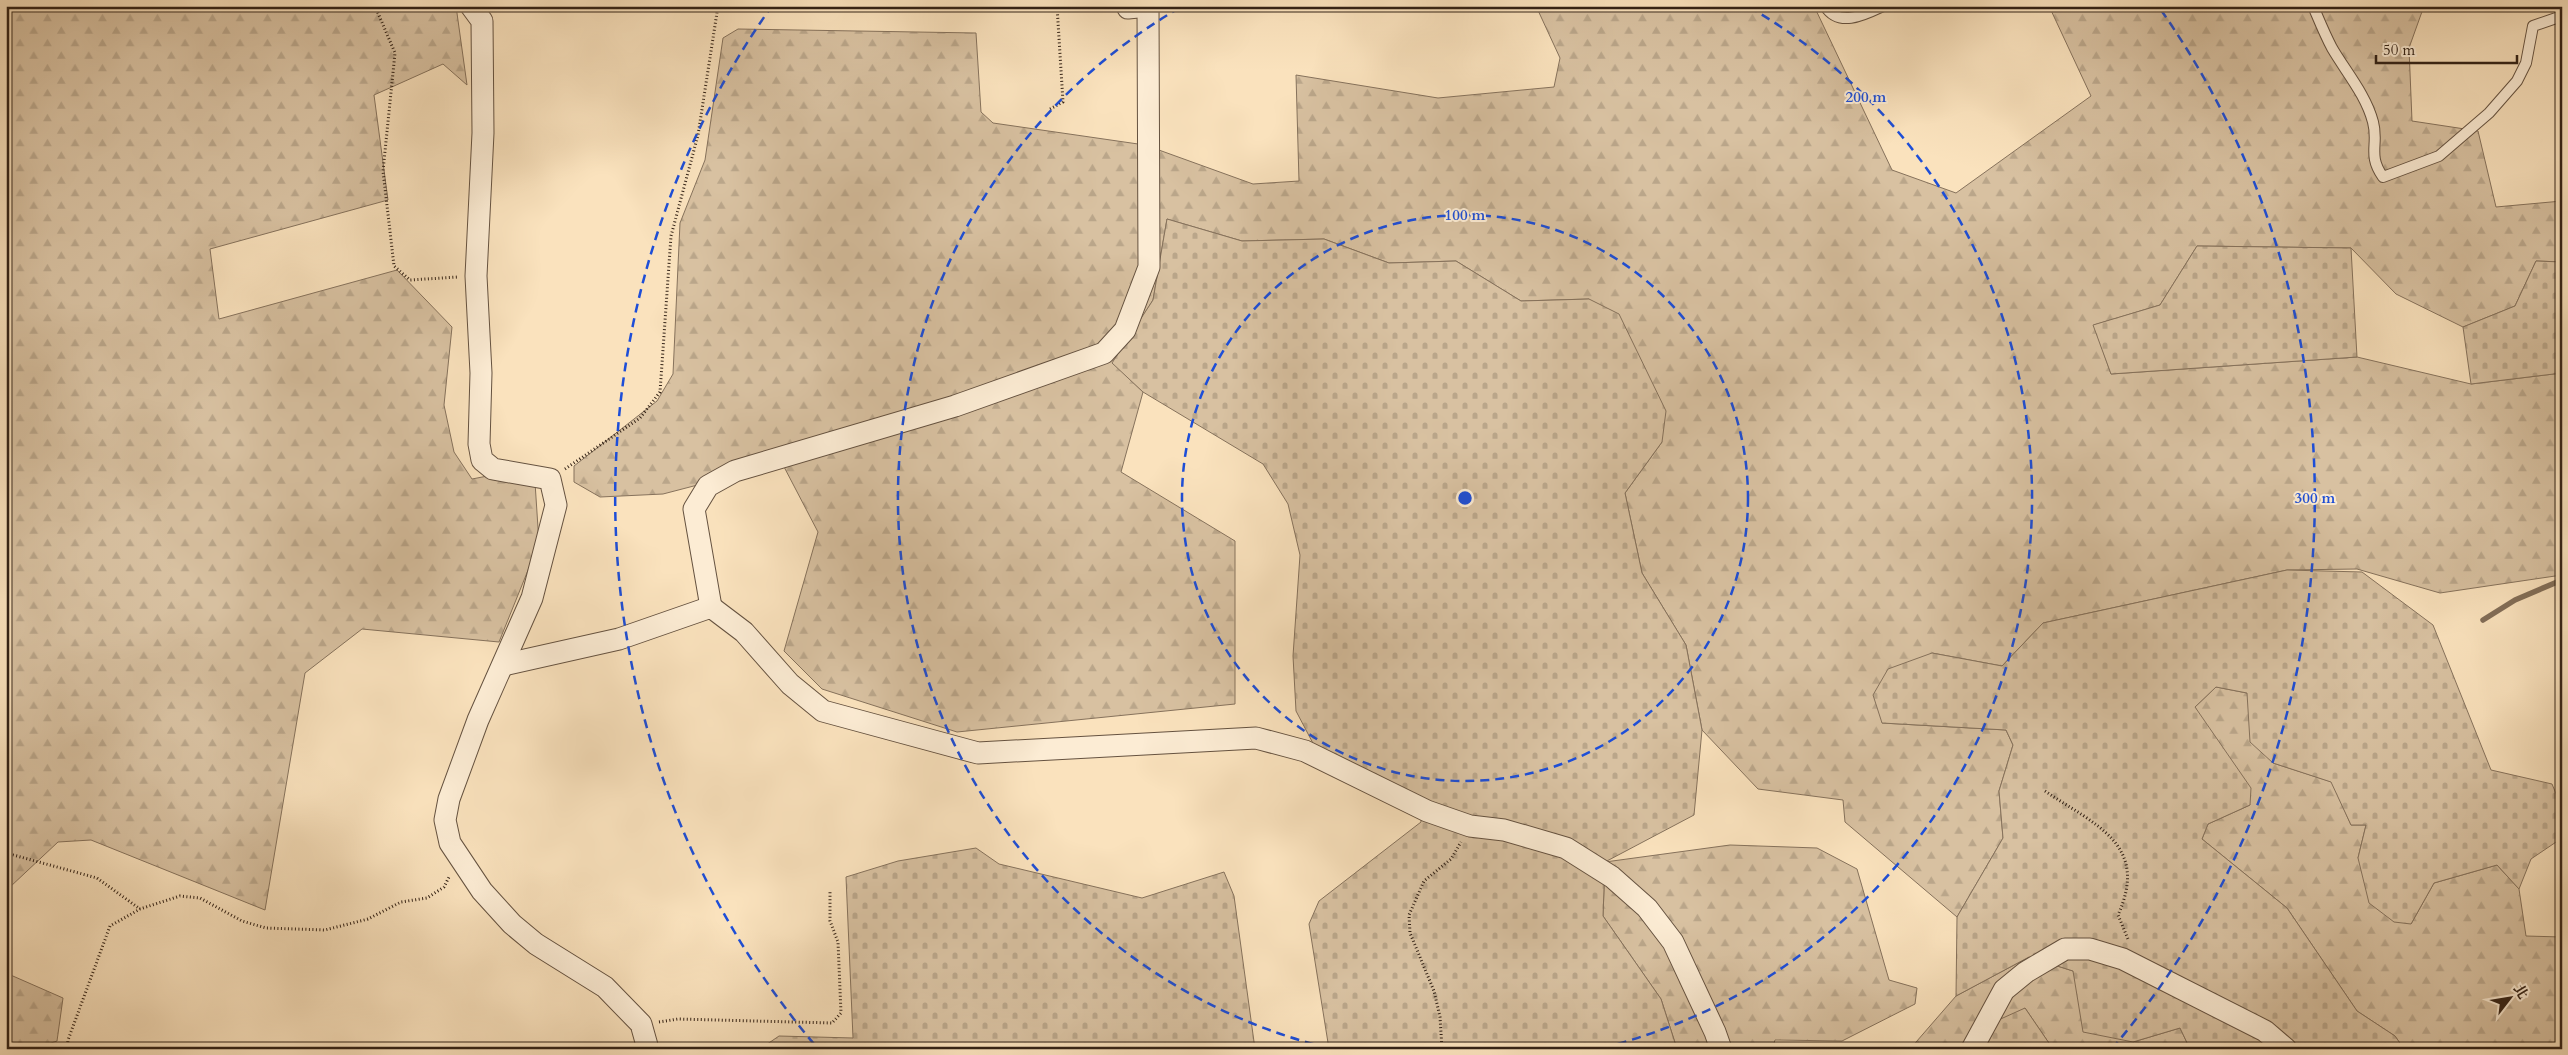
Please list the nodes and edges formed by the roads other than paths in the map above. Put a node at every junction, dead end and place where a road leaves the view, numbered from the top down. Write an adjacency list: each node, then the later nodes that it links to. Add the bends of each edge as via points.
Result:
1 (471, 6): 9 (street, via 482,21 483,133 476,276 481,373 479,444 482,460 493,469 550,479 556,505 532,598)
2 (1127, 6): 3 (street)
3 (1148, 6): 8 (street, via 1149,267 1125,330 1104,353 955,406 734,471 708,486 694,509)
4 (1825, 6): 5 (lane, via 1838,18 1860,18)
5 (1883, 6)
6 (2313, 6): 7 (lane, via 2374,124 2373,155 2375,166 2383,177 2439,156 2489,113 2517,81 2526,64 2534,26)
7 (2562, 16)
8 (711, 607): 9 (street, via 619,640); 11 (street, via 744,632 790,684 823,711 978,753 1256,738 1305,751 1427,810 1470,826 1504,830 1566,848 1612,877 1647,908 1673,942)
9 (503, 665): 10 (street, via 478,720 449,800 445,820 450,843 482,891 512,924 536,944 605,987 641,1024)
10 (648, 1049)
11 (1721, 1049)
12 (1972, 1049): 13 (street, via 2004,990 2046,958 2065,949 2090,949 2123,959 2265,1031)
13 (2286, 1049)

